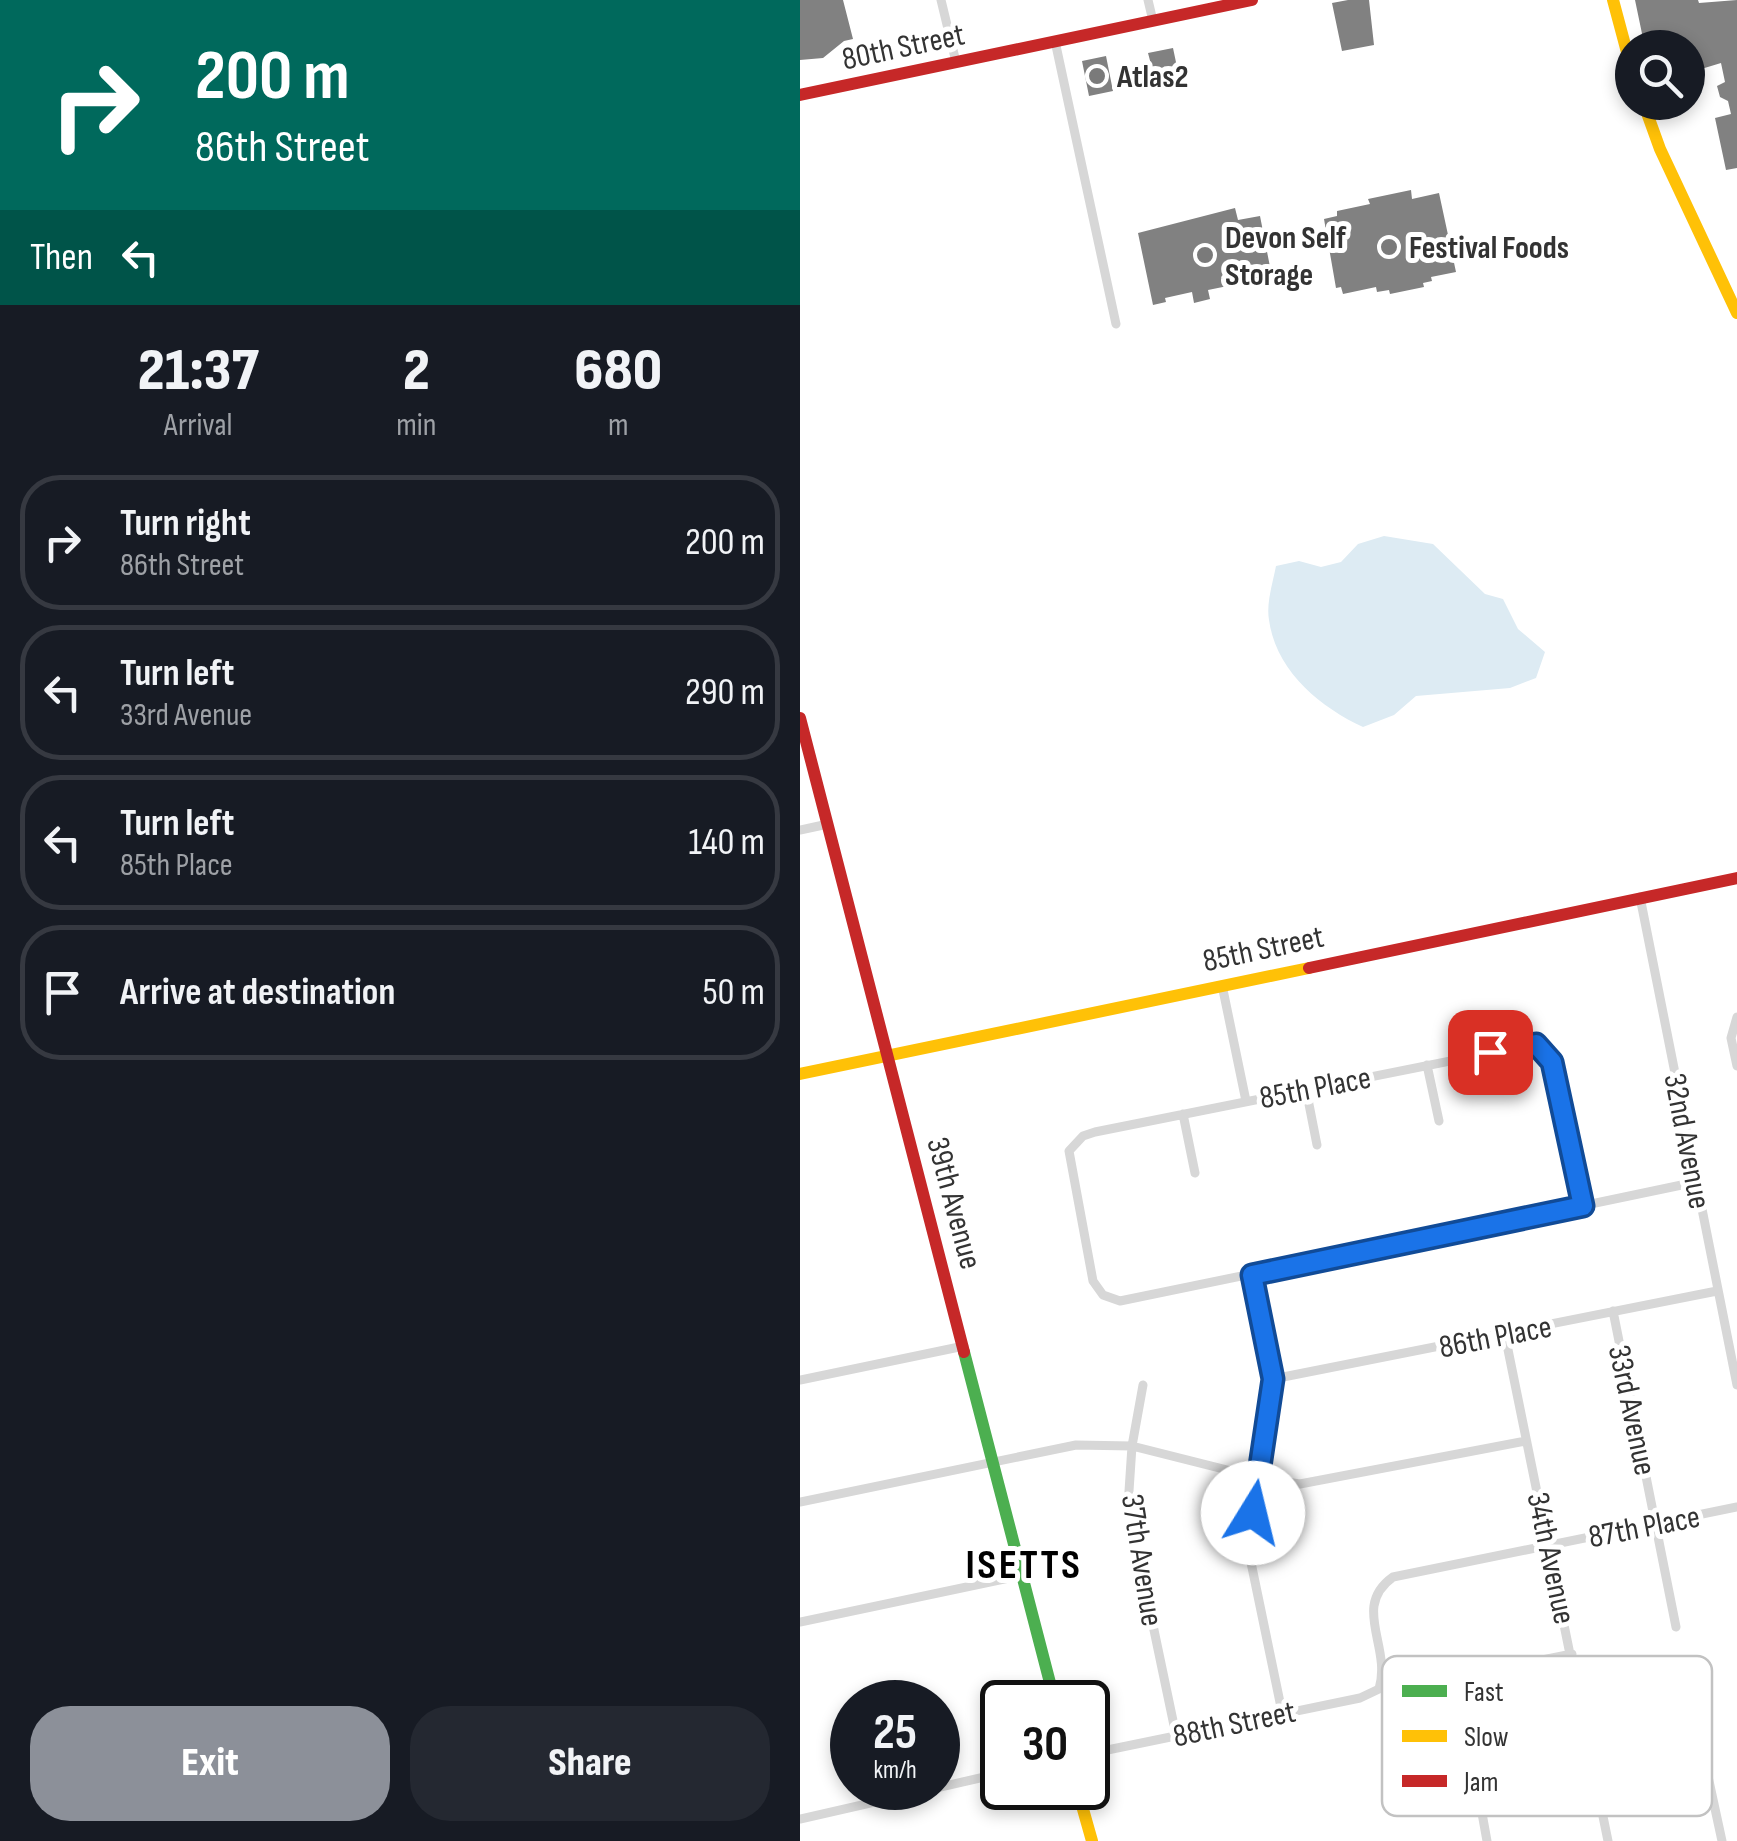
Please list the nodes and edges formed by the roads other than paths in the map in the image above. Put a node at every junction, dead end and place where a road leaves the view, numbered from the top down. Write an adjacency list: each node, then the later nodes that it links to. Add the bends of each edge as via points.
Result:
1 (941, 0): 8 (street)
2 (1148, 0): 5 (street)
3 (1252, 0): 5 (street, 80th Street)
4 (1612, 0): 6 (street)
5 (1152, 21): 7 (street, 80th Street)
6 (1620, 30)
7 (1055, 41): 8 (street, 80th Street); 12 (street)
8 (956, 62): 9 (street, 80th Street)
9 (800, 95)
10 (1650, 120): 11 (street)
11 (1737, 313)
12 (1116, 324)
13 (800, 718): 14 (street, 39th Avenue)
14 (828, 824): 15 (street); 20 (street, 39th Avenue)
15 (800, 830)
16 (1737, 878): 17 (street, 85th Street)
17 (1640, 897): 18 (street, 85th Street); 30 (street, 32nd Avenue)
18 (1222, 985): 20 (street, 85th Street); 25 (street)
19 (1737, 1017): 22 (street, via 1731,1038)
20 (888, 1055): 23 (street, 85th Street); 36 (street, 39th Avenue)
21 (1427, 1064): 24 (street, 85th Place); 27 (street); 31 (street, 85th Place, via 1536,1044 1552,1062)
22 (1737, 1066)
23 (800, 1074)
24 (1306, 1089): 25 (street, 85th Place); 28 (street)
25 (1246, 1101): 26 (street, 85th Place)
26 (1183, 1114): 29 (street); 32 (street, 85th Place, via 1095,1132 1073,1144 1069,1160 1093,1282 1104,1296 1120,1301)
27 (1440, 1121)
28 (1317, 1145)
29 (1194, 1173)
30 (1696, 1182): 31 (street); 33 (street, 32nd Avenue)
31 (1583, 1206): 32 (street)
32 (1252, 1275): 37 (street)
33 (1717, 1290): 34 (street, 86th Place); 40 (street, 32nd Avenue)
34 (1613, 1311): 35 (street, 86th Place); 47 (street, 33rd Avenue)
35 (1505, 1334): 37 (street, 86th Place); 41 (street, 34th Avenue)
36 (964, 1346): 38 (street); 43 (street, 39th Avenue)
37 (1273, 1379): 44 (street)
38 (800, 1380)
39 (1144, 1385): 42 (street, 37th Avenue)
40 (1737, 1385)
41 (1526, 1441): 44 (street, via 1300,1484); 48 (street, 34th Avenue)
42 (1132, 1446): 43 (street, via 1076,1444); 44 (street); 59 (street, 37th Avenue, via 1128,1506)
43 (994, 1462): 45 (street); 49 (street, 39th Avenue)
44 (1259, 1478): 58 (street, via 1248,1548)
45 (800, 1502)
46 (1737, 1507): 47 (street, 87th Place)
47 (1656, 1523): 48 (street, 87th Place); 51 (street, 33rd Avenue)
48 (1548, 1545): 52 (street, 34th Avenue); 54 (street, 87th Place, via 1393,1577 1371,1602)
49 (1022, 1574): 50 (street); 56 (street, 39th Avenue)
50 (800, 1622)
51 (1676, 1627)
52 (1572, 1654): 53 (street)
53 (1562, 1656)
54 (1382, 1660)
55 (1382, 1678): 57 (street, 87th Place)
56 (1050, 1680)
57 (1379, 1689): 58 (street, 88th Street)
58 (1282, 1712): 59 (street, 88th Street)
59 (1176, 1734): 60 (street, 88th Street)
60 (1110, 1749)
61 (980, 1778): 66 (street)
62 (1712, 1797): 70 (street)
63 (1084, 1810): 67 (street)
64 (1483, 1816): 68 (street)
65 (1603, 1816): 69 (street, 34th Avenue)
66 (800, 1818)
67 (1092, 1841)
68 (1487, 1841)
69 (1608, 1841)
70 (1722, 1841)

